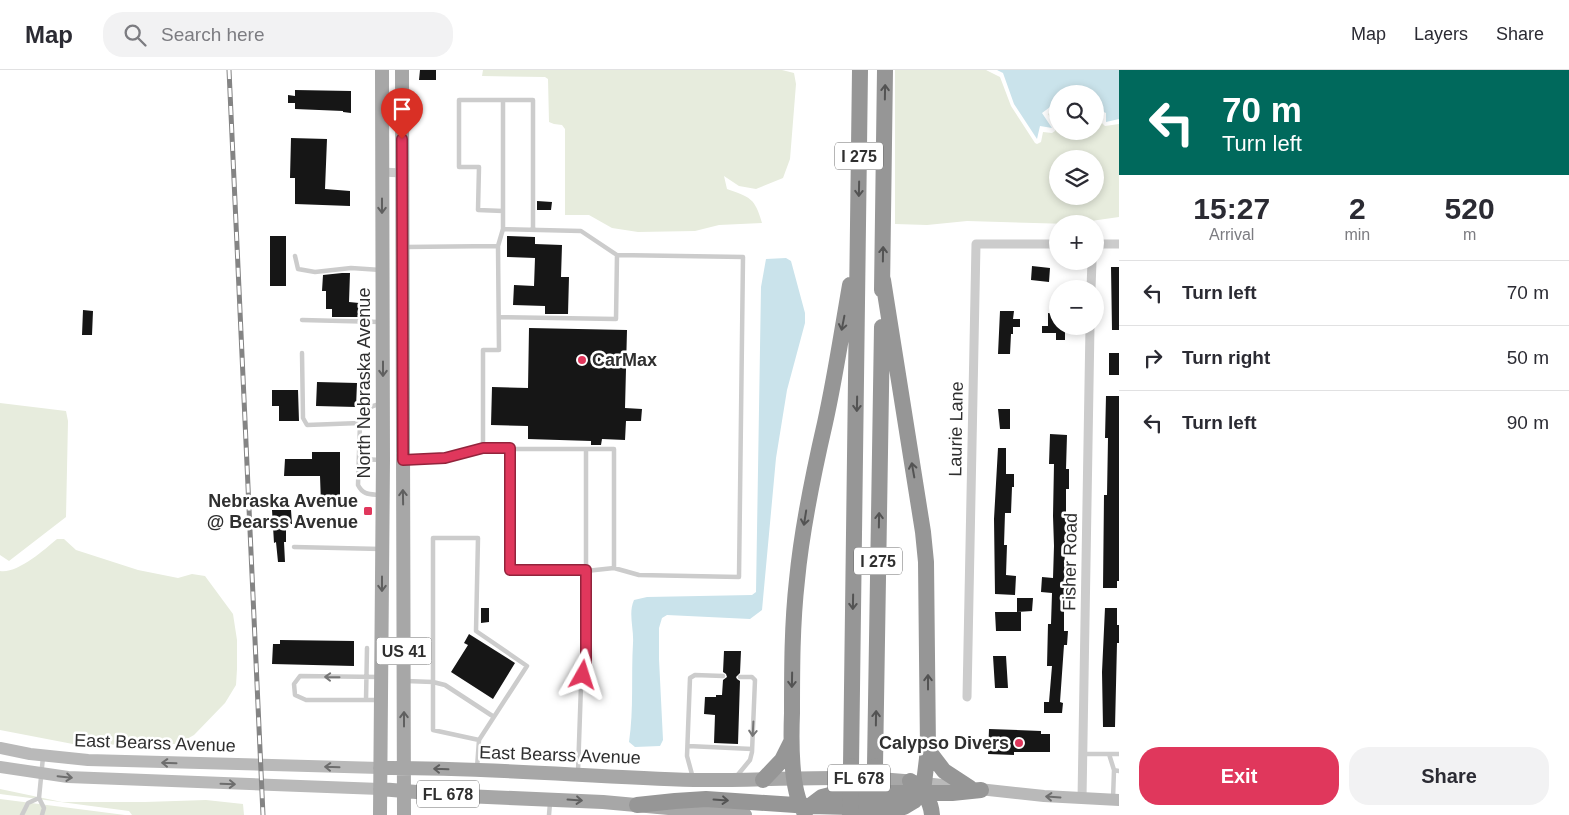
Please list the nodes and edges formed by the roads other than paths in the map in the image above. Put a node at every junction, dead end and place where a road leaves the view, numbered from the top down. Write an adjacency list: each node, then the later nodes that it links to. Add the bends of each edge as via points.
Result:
1 (382, 70): 6 (main road, North Nebraska Avenue / US 41)
2 (402, 70): 7 (main road, US 41)
3 (860, 70): 11 (highway, I 275, one-way to 11)
4 (885, 70): 20 (highway, I 275, one-way to 4)
5 (504, 100): 8 (lane); 8 (lane, via 459,100 459,167 478,167 478,210); 10 (lane, via 533,100)
6 (382, 172): 7 (street); 19 (main road, North Nebraska Avenue / US 41, one-way to 19)
7 (402, 173): 16 (main road, US 41)
8 (503, 210): 9 (lane)
9 (503, 228): 10 (lane); 15 (lane)
10 (533, 229): 17 (lane, via 581,231)
11 (858, 241): 51 (highway, one-way to 51, via 800,549 793,638); 88 (highway, I 275, one-way to 88, bridge)
12 (1049, 244): 46 (street, Laurie Lane, via 976,244)
13 (1104, 244): 14 (street)
14 (1119, 244)
15 (498, 246): 16 (lane); 21 (lane)
16 (402, 247): 33 (main road, US 41)
17 (618, 255): 21 (lane, via 616,319); 37 (lane, via 743,257 739,576 639,575)
18 (295, 256): 19 (lane, via 298,269 315,272 351,268)
19 (382, 270): 23 (main road, North Nebraska Avenue / US 41)
20 (883, 280): 55 (highway, one-way to 20, via 925,548); 89 (highway, I 275, one-way to 20, bridge)
21 (499, 317): 28 (lane, via 499,350 483,350)
22 (302, 320): 23 (lane)
23 (382, 322): 26 (main road, North Nebraska Avenue / US 41, one-way to 26)
24 (1090, 335): 56 (street, Fisher Road)
25 (302, 353): 27 (lane, via 303,418 307,424)
26 (383, 404): 27 (lane, via 363,411); 32 (main road, North Nebraska Avenue / US 41)
27 (360, 423): 31 (lane)
28 (483, 448): 29 (lane); 33 (lane, via 445,458)
29 (510, 448): 30 (lane); 38 (lane, via 510,570)
30 (586, 449): 37 (lane, via 614,449); 38 (lane)
31 (359, 459): 32 (lane); 34 (lane, via 358,485 361,491)
32 (383, 460): 33 (main road); 34 (main road, North Nebraska Avenue / US 41)
33 (403, 460): 44 (main road, US 41, one-way to 33)
34 (383, 495): 36 (main road, North Nebraska Avenue / US 41)
35 (294, 547): 36 (lane)
36 (382, 550): 42 (main road, North Nebraska Avenue / US 41, one-way to 42)
37 (614, 568): 38 (lane)
38 (586, 570): 66 (lane, via 586,664 581,686)
39 (367, 648): 41 (lane)
40 (723, 676): 52 (lane, via 695,675 690,678)
41 (366, 677): 42 (lane); 47 (lane); 47 (lane, one-way to 47, via 300,676 294,684 294,692 306,700)
42 (381, 677): 48 (main road, North Nebraska Avenue / US 41)
43 (740, 677): 54 (lane, one-way to 54, via 755,680)
44 (404, 681): 45 (lane); 62 (main road, US 41, one-way to 44)
45 (433, 682): 49 (lane, via 446,685); 49 (lane, via 433,538 478,538 476,631 528,666); 50 (lane, via 433,730)
46 (967, 697)
47 (366, 700): 48 (lane)
48 (381, 700): 61 (main road, North Nebraska Avenue / US 41)
49 (494, 717): 50 (lane)
50 (479, 740): 63 (lane)
51 (792, 740): 67 (highway); 70 (highway, via 782,760)
52 (688, 746): 54 (lane); 68 (lane)
53 (0, 748): 59 (main road, East Bearss Avenue)
54 (752, 750): 69 (lane, via 750,760)
55 (928, 750): 71 (highway); 74 (highway, via 944,771)
56 (1082, 754): 57 (lane); 77 (street, Fisher Road)
57 (1109, 754): 58 (lane); 64 (lane)
58 (1119, 754)
59 (43, 756): 61 (main road, East Bearss Avenue, one-way to 59, via 125,762); 65 (lane)
60 (0, 767): 65 (main road)
61 (380, 768): 62 (main road, East Bearss Avenue / FL 678); 72 (main road, North Nebraska Avenue / US 41)
62 (404, 768): 63 (main road, East Bearss Avenue / FL 678, one-way to 62); 73 (main road, US 41)
63 (476, 770): 66 (main road, East Bearss Avenue / FL 678)
64 (1117, 771): 78 (lane)
65 (42, 774): 72 (main road, one-way to 72, via 68,778); 75 (lane)
66 (578, 774): 68 (main road, East Bearss Avenue / FL 678)
67 (795, 779): 70 (main road, East Bearss Avenue / FL 678); 71 (main road, East Bearss Avenue / FL 678, via 839,778); 80 (highway)
68 (694, 780): 69 (main road, East Bearss Avenue / FL 678)
69 (733, 780): 70 (main road, East Bearss Avenue / FL 678)
70 (763, 780)
71 (920, 788): 74 (highway, via 952,793); 80 (highway, via 831,794 817,800); 90 (highway, via 930,804)
72 (380, 789): 73 (main road, FL 678); 84 (main road, North Nebraska Avenue / US 41)
73 (404, 789): 76 (main road, FL 678, via 465,796); 85 (main road, US 41)
74 (975, 789): 77 (main road, one-way to 74)
75 (39, 798): 82 (lane, via 28,803); 83 (lane, via 44,808)
76 (550, 799): 79 (main road, FL 678, one-way to 79); 86 (lane)
77 (1082, 799): 78 (main road)
78 (1116, 800)
79 (637, 805): 80 (highway, one-way to 80, via 706,799); 81 (main road, FL 678)
80 (806, 811)
81 (697, 813): 87 (main road, FL 678)
82 (22, 815)
83 (42, 815)
84 (380, 815)
85 (404, 815)
86 (549, 815)
87 (737, 815)
88 (850, 815)
89 (875, 815)
90 (932, 815)

